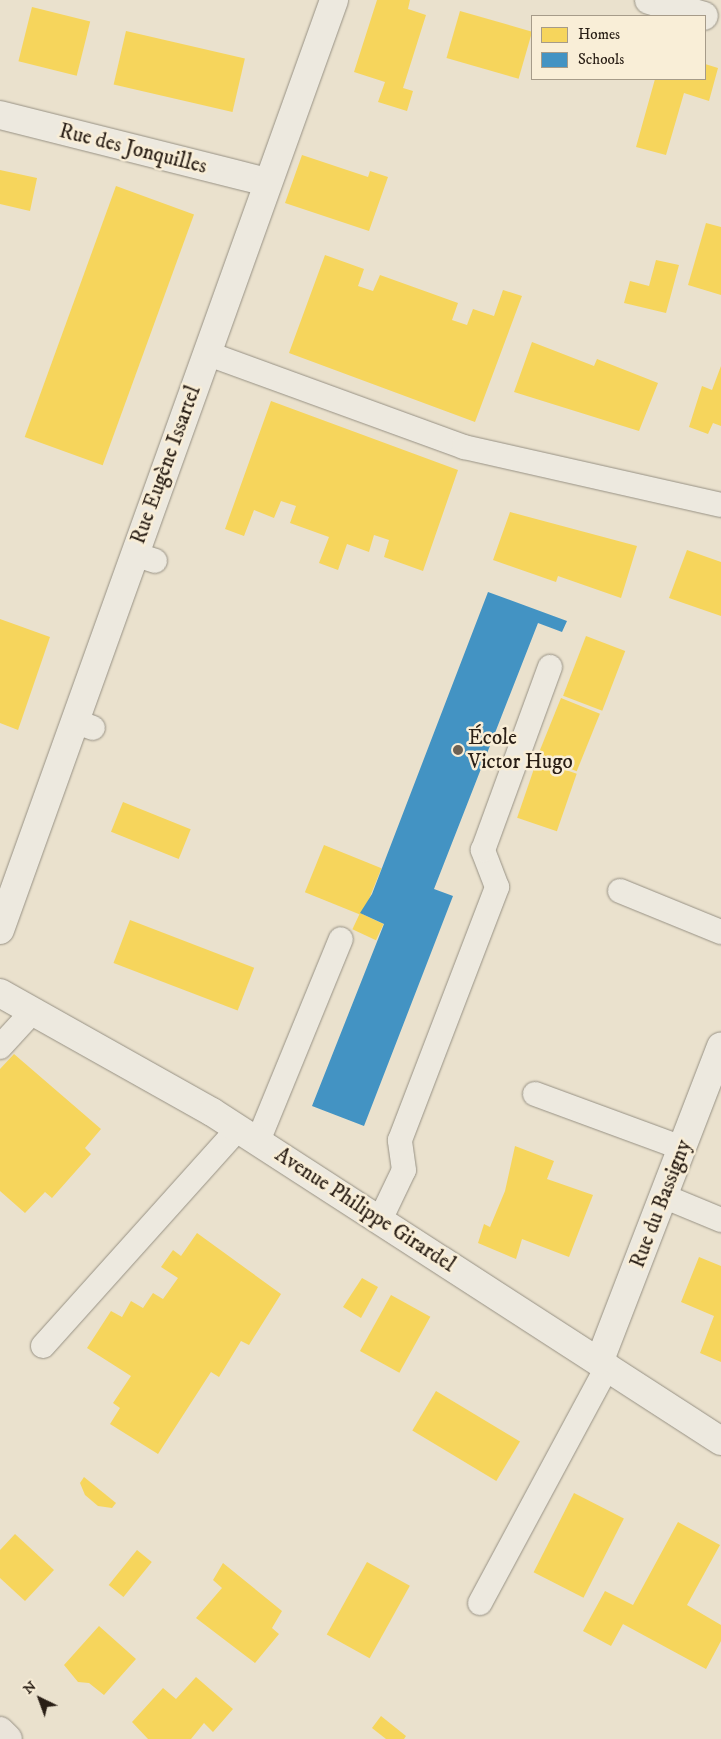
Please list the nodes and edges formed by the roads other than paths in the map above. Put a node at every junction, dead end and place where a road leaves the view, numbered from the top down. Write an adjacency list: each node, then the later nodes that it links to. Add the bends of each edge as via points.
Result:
1 (334, 0): 7 (street, Rue Eugène Issartel)
2 (649, 0): 3 (street)
3 (702, 15)
4 (706, 16): 5 (street)
5 (721, 21)
6 (0, 116): 7 (street, Rue des Jonquilles)
7 (266, 182): 8 (street, Rue Eugène Issartel)
8 (206, 353): 9 (lane, via 464,447); 12 (street, Rue Eugène Issartel, via 145,558 84,724)
9 (721, 505)
10 (550, 667): 23 (lane, via 483,850 497,887 400,1140 404,1170)
11 (620, 891): 13 (lane)
12 (0, 930)
13 (721, 932)
14 (341, 939): 20 (lane)
15 (0, 992): 16 (street, Avenue Philippe Girardel)
16 (33, 1011): 17 (lane); 20 (street, Avenue Philippe Girardel)
17 (0, 1047)
18 (721, 1047): 21 (street, Rue du Bassigny)
19 (536, 1094): 21 (lane)
20 (248, 1135): 23 (street, Avenue Philippe Girardel); 25 (lane)
21 (682, 1148): 22 (street, Rue du Bassigny)
22 (663, 1196): 24 (lane); 26 (street, Rue du Bassigny)
23 (380, 1220): 26 (street, Avenue Philippe Girardel)
24 (721, 1220)
25 (43, 1346)
26 (604, 1363): 27 (street, Avenue Philippe Girardel); 28 (lane)
27 (721, 1441)
28 (480, 1604)
29 (0, 1732): 30 (main road)
30 (8, 1739)

